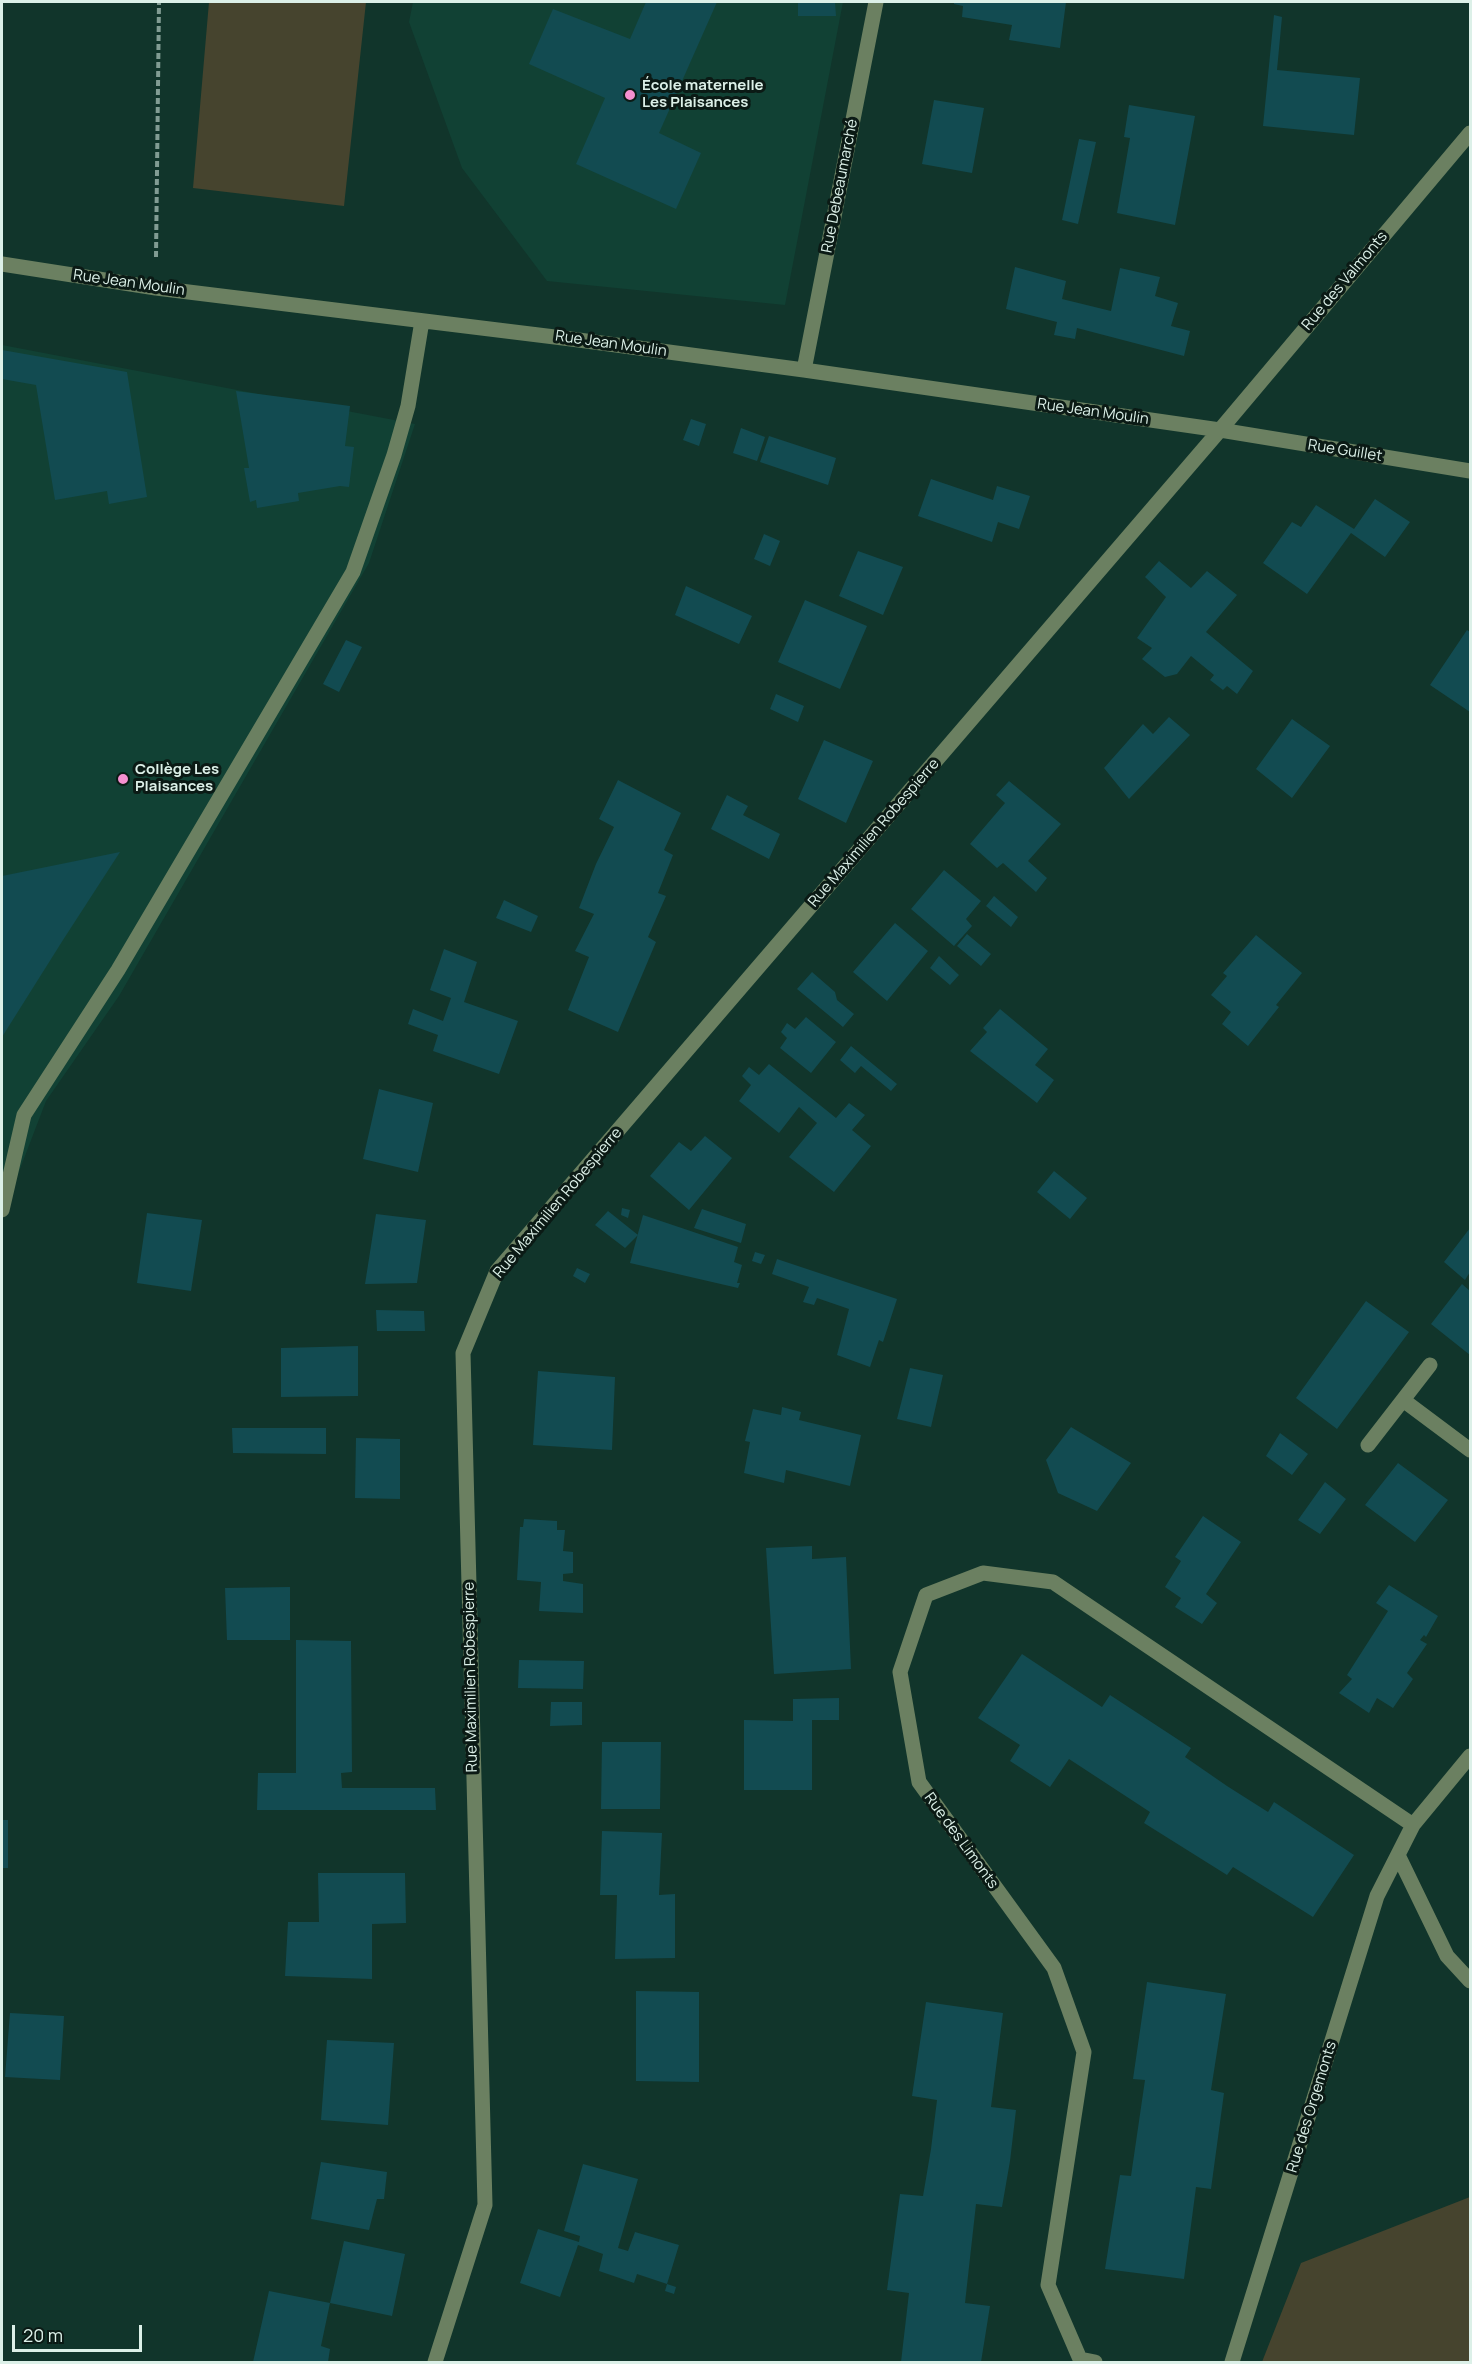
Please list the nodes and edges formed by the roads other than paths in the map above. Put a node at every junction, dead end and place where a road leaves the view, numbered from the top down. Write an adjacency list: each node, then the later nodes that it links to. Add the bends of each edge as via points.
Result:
1 (876, 2): 5 (street, Rue Debeaumarché)
2 (1470, 133): 6 (street, Rue des Valmonts)
3 (2, 264): 4 (street, Rue Jean Moulin, via 156,288)
4 (422, 321): 5 (street, Rue Jean Moulin); 8 (street, via 405,416 353,572 118,970 24,1115)
5 (804, 370): 6 (street, Rue Jean Moulin)
6 (1220, 430): 7 (street, Rue Guillet); 17 (street, Rue Maximilien Robespierre, via 497,1271 463,1353 485,2205)
7 (1470, 471)
8 (2, 1210)
9 (1430, 1365): 10 (street)
10 (1403, 1400): 11 (street); 12 (street)
11 (1368, 1445)
12 (1470, 1450)
13 (1470, 1756): 14 (street, Rue des Orgemonts)
14 (1413, 1825): 15 (street, Rue des Orgemonts); 18 (street, Rue des Limonts, via 1053,1582 983,1573 926,1595 900,1672 919,1782 1053,1968 1084,2052 1048,2285 1080,2359)
15 (1398, 1855): 16 (street, via 1447,1956); 19 (street, Rue des Orgemonts, via 1377,1896)
16 (1470, 1981)
17 (435, 2362)
18 (1095, 2362)
19 (1232, 2362)

